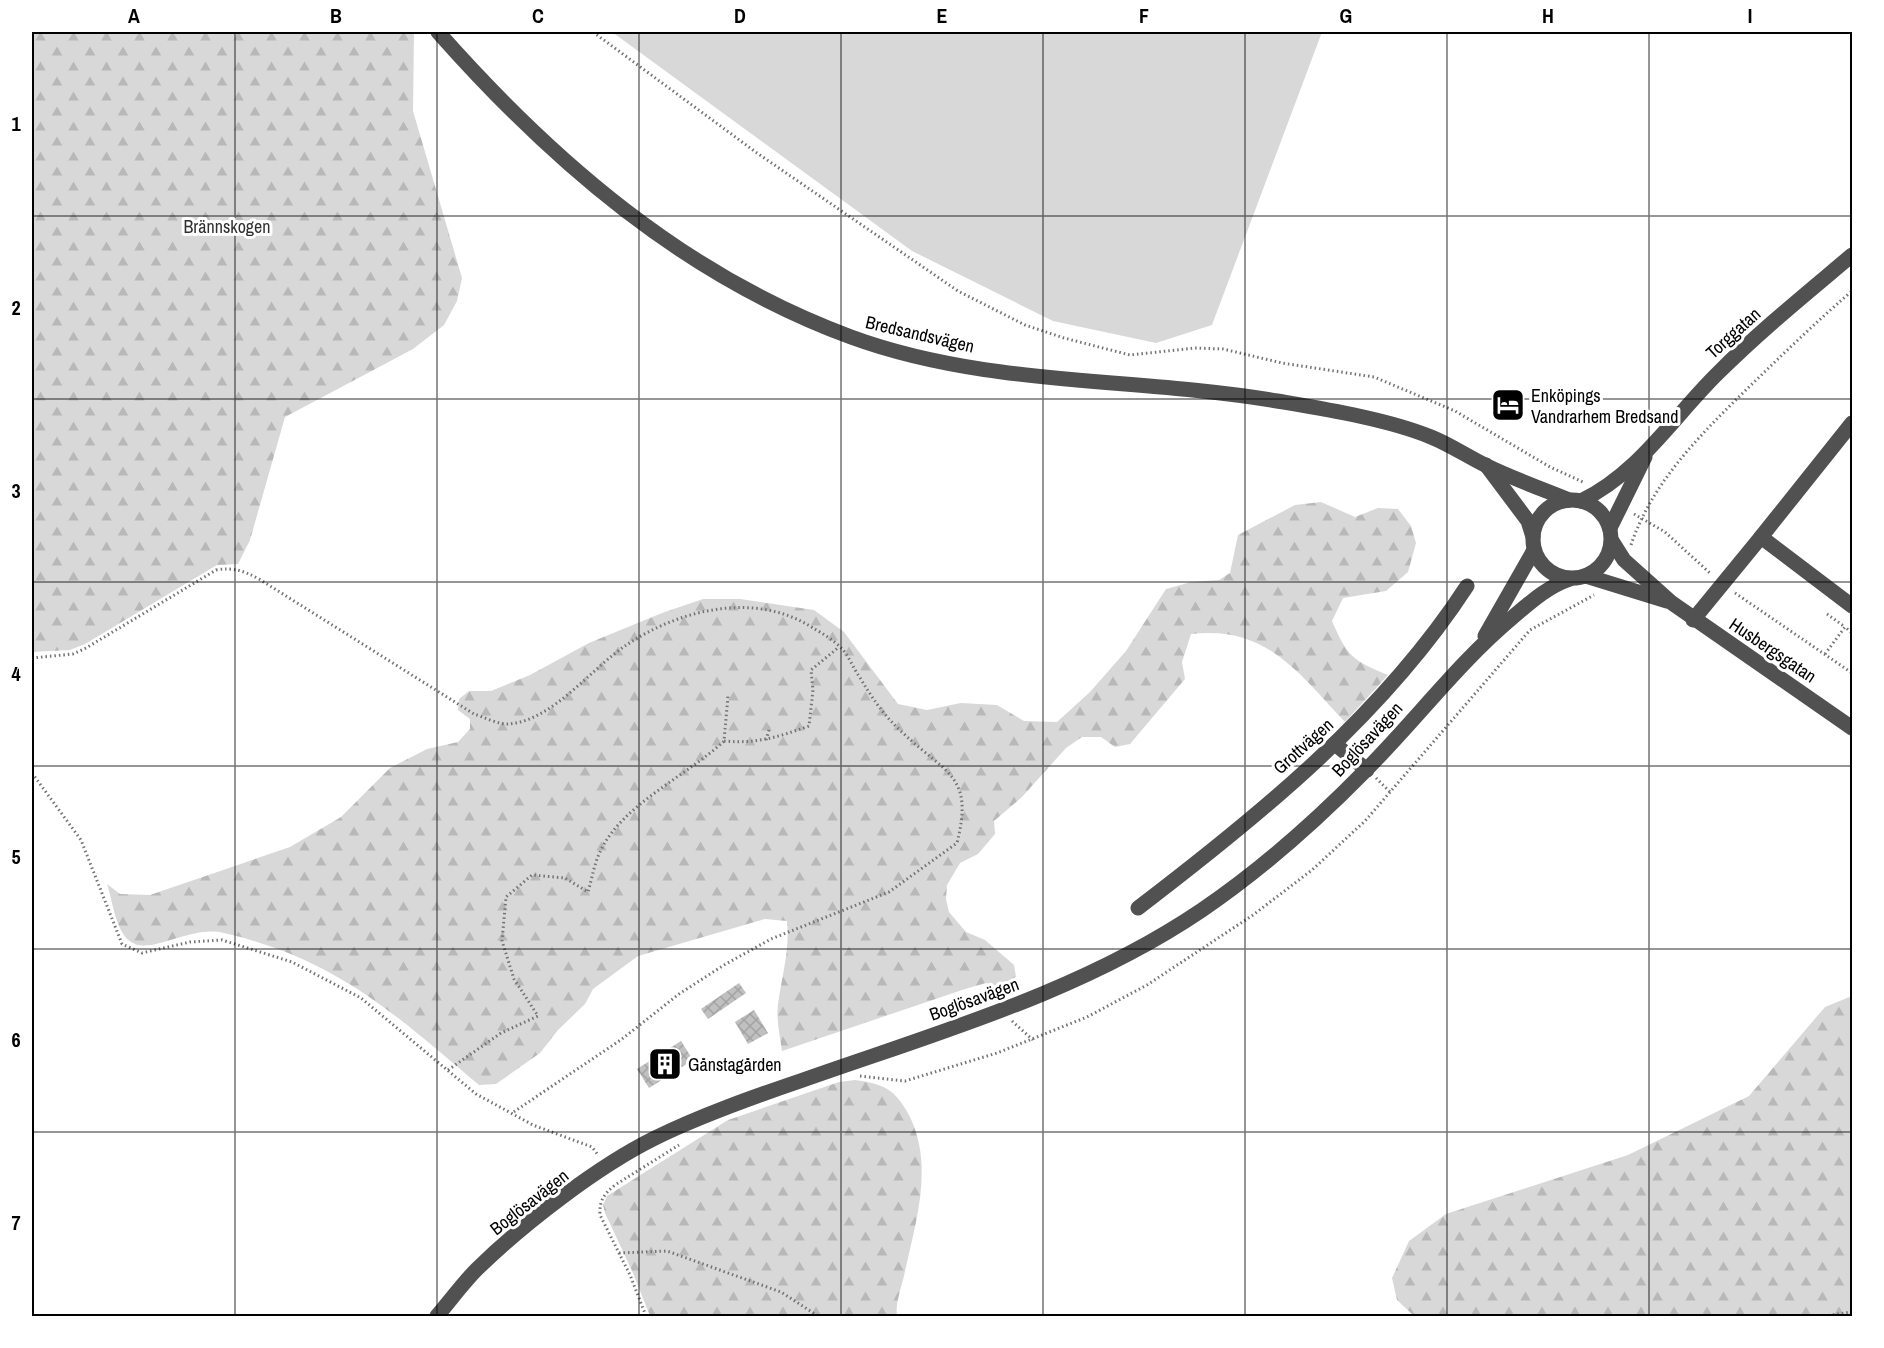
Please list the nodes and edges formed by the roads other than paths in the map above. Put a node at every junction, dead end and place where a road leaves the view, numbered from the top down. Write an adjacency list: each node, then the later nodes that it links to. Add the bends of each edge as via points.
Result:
1 (438, 32): 5 (street, Bredsandsvägen, via 533,133 590,184 712,269 786,309 852,338 919,357 975,367 1275,400 1429,436)
2 (1852, 255): 4 (street, Torggatan, via 1717,374)
3 (1852, 423): 8 (street)
4 (1650, 449): 6 (street, Torggatan, via 1601,489); 7 (street, Torggatan, via 1620,505)
5 (1486, 465): 6 (street, Bredsandsvägen); 9 (street, via 1527,521)
6 (1575, 500): 7 (street, via 1599,510); 9 (street, Torggatan, via 1546,508)
7 (1611, 534): 10 (street, Torggatan, via 1605,561); 13 (street, Husbergsgatan, via 1624,560)
8 (1761, 537): 14 (street); 15 (street)
9 (1534, 543): 11 (street, via 1546,569); 16 (street, Boglösavägen)
10 (1586, 576): 11 (street); 13 (street, Husbergsgatan)
11 (1570, 579): 16 (street, Boglösavägen, via 1550,586)
12 (1467, 586): 18 (street, Grottvägen, via 1439,630)
13 (1672, 603): 15 (street, Husbergsgatan)
14 (1852, 606)
15 (1693, 620): 17 (street, Husbergsgatan)
16 (1479, 646): 19 (street, Boglösavägen)
17 (1852, 728)
18 (1336, 745): 19 (street); 20 (street, Grottvägen)
19 (1367, 770): 21 (street, Boglösavägen, via 1293,840 1200,911 1134,951 1073,982 1001,1011 752,1098 655,1138 607,1166 521,1230 476,1270)
20 (1138, 908)
21 (437, 1317)

